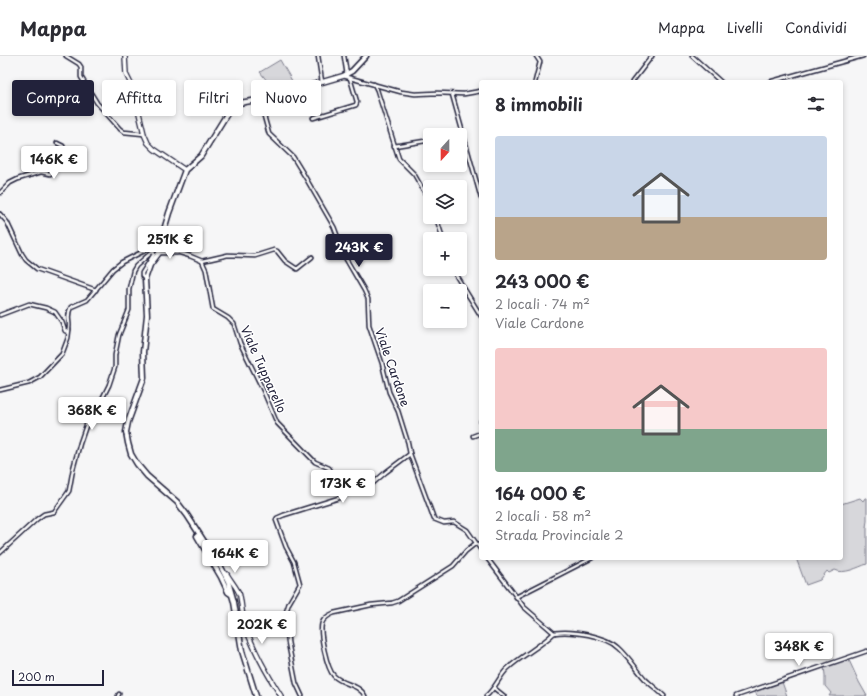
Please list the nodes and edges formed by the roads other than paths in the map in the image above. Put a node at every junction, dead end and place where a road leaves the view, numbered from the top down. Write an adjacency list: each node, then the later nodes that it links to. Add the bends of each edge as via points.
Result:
1 (66, 56): 22 (street, via 81,67 80,77 97,103 120,129 124,132)
2 (125, 56): 22 (street, via 126,74 133,88)
3 (318, 56): 15 (street)
4 (344, 56): 10 (street)
5 (366, 56): 10 (main road)
6 (536, 56): 11 (street, via 540,62)
7 (652, 56): 12 (street)
8 (692, 56): 13 (street)
9 (863, 56): 14 (street)
10 (346, 76): 15 (main road); 16 (street); 21 (street, via 356,105)
11 (536, 80)
12 (634, 80)
13 (719, 80)
14 (784, 80)
15 (322, 82)
16 (373, 84): 18 (street, via 415,94); 25 (street)
17 (479, 91): 18 (street)
18 (452, 94): 28 (street)
19 (251, 101): 26 (main road, via 240,103 230,109 201,156)
20 (264, 116): 46 (street, Viale Cardone, via 269,134 293,157 334,227 346,259 368,299 369,325)
21 (314, 118)
22 (144, 134): 26 (street, via 154,149)
23 (423, 141): 25 (street)
24 (57, 143): 29 (street, via 63,148 50,174 41,172 18,179)
25 (394, 146): 27 (street, via 399,159 414,174)
26 (185, 170): 31 (main road)
27 (423, 190)
28 (479, 191)
29 (0, 193)
30 (0, 214): 39 (street, via 7,222 26,260 37,269)
31 (161, 240): 32 (main road); 39 (street, via 122,262)
32 (161, 247): 33 (main road); 34 (street)
33 (160, 253): 34 (street); 38 (main road, via 150,265)
34 (180, 253): 36 (street)
35 (312, 257): 36 (street, via 297,269 274,250 255,256 228,255)
36 (202, 261): 47 (street, Viale Tupparello, via 213,309 234,324 240,343 277,423 315,462 329,468)
37 (456, 276): 40 (street)
38 (145, 278): 48 (main road, via 147,315 144,378 126,432 131,454 137,464); 51 (street, via 142,273 154,254 153,251 133,271 129,289 129,310 119,335 109,385 84,430 69,491 54,512 37,519)
39 (96, 290): 42 (street, via 87,300 71,307 68,314)
40 (479, 313)
41 (0, 315): 42 (street, via 29,304 55,312 66,332)
42 (69, 330): 43 (street, via 62,354 40,376 29,383)
43 (0, 390)
44 (479, 434): 45 (street)
45 (473, 436)
46 (410, 454): 47 (street, via 371,485); 49 (street, Viale Cardone, via 434,519 444,523 454,522 467,530)
47 (346, 491): 64 (street, via 342,497 277,518 276,522 294,562 300,584 287,607 286,618 296,683)
48 (182, 509): 54 (main road); 56 (main road, via 228,592)
49 (476, 543): 50 (street); 65 (street, via 453,566 398,601 330,614 324,620 321,633 330,670 337,679 360,689)
50 (479, 547)
51 (0, 553)
52 (488, 560): 58 (street)
53 (588, 560): 58 (street)
54 (222, 569): 55 (street); 56 (main road)
55 (236, 589): 56 (street); 57 (street)
56 (231, 592): 57 (street); 62 (main road, via 242,651)
57 (240, 595): 63 (street, via 245,626 263,667)
58 (516, 597): 59 (street)
59 (554, 633): 61 (street, via 546,642 509,668); 68 (street, via 572,632 605,640 619,647)
60 (867, 651): 69 (street)
61 (494, 688): 66 (street); 67 (street)
62 (256, 696)
63 (281, 696)
64 (302, 696)
65 (365, 696)
66 (486, 696)
67 (504, 696)
68 (664, 696)
69 (736, 696)

